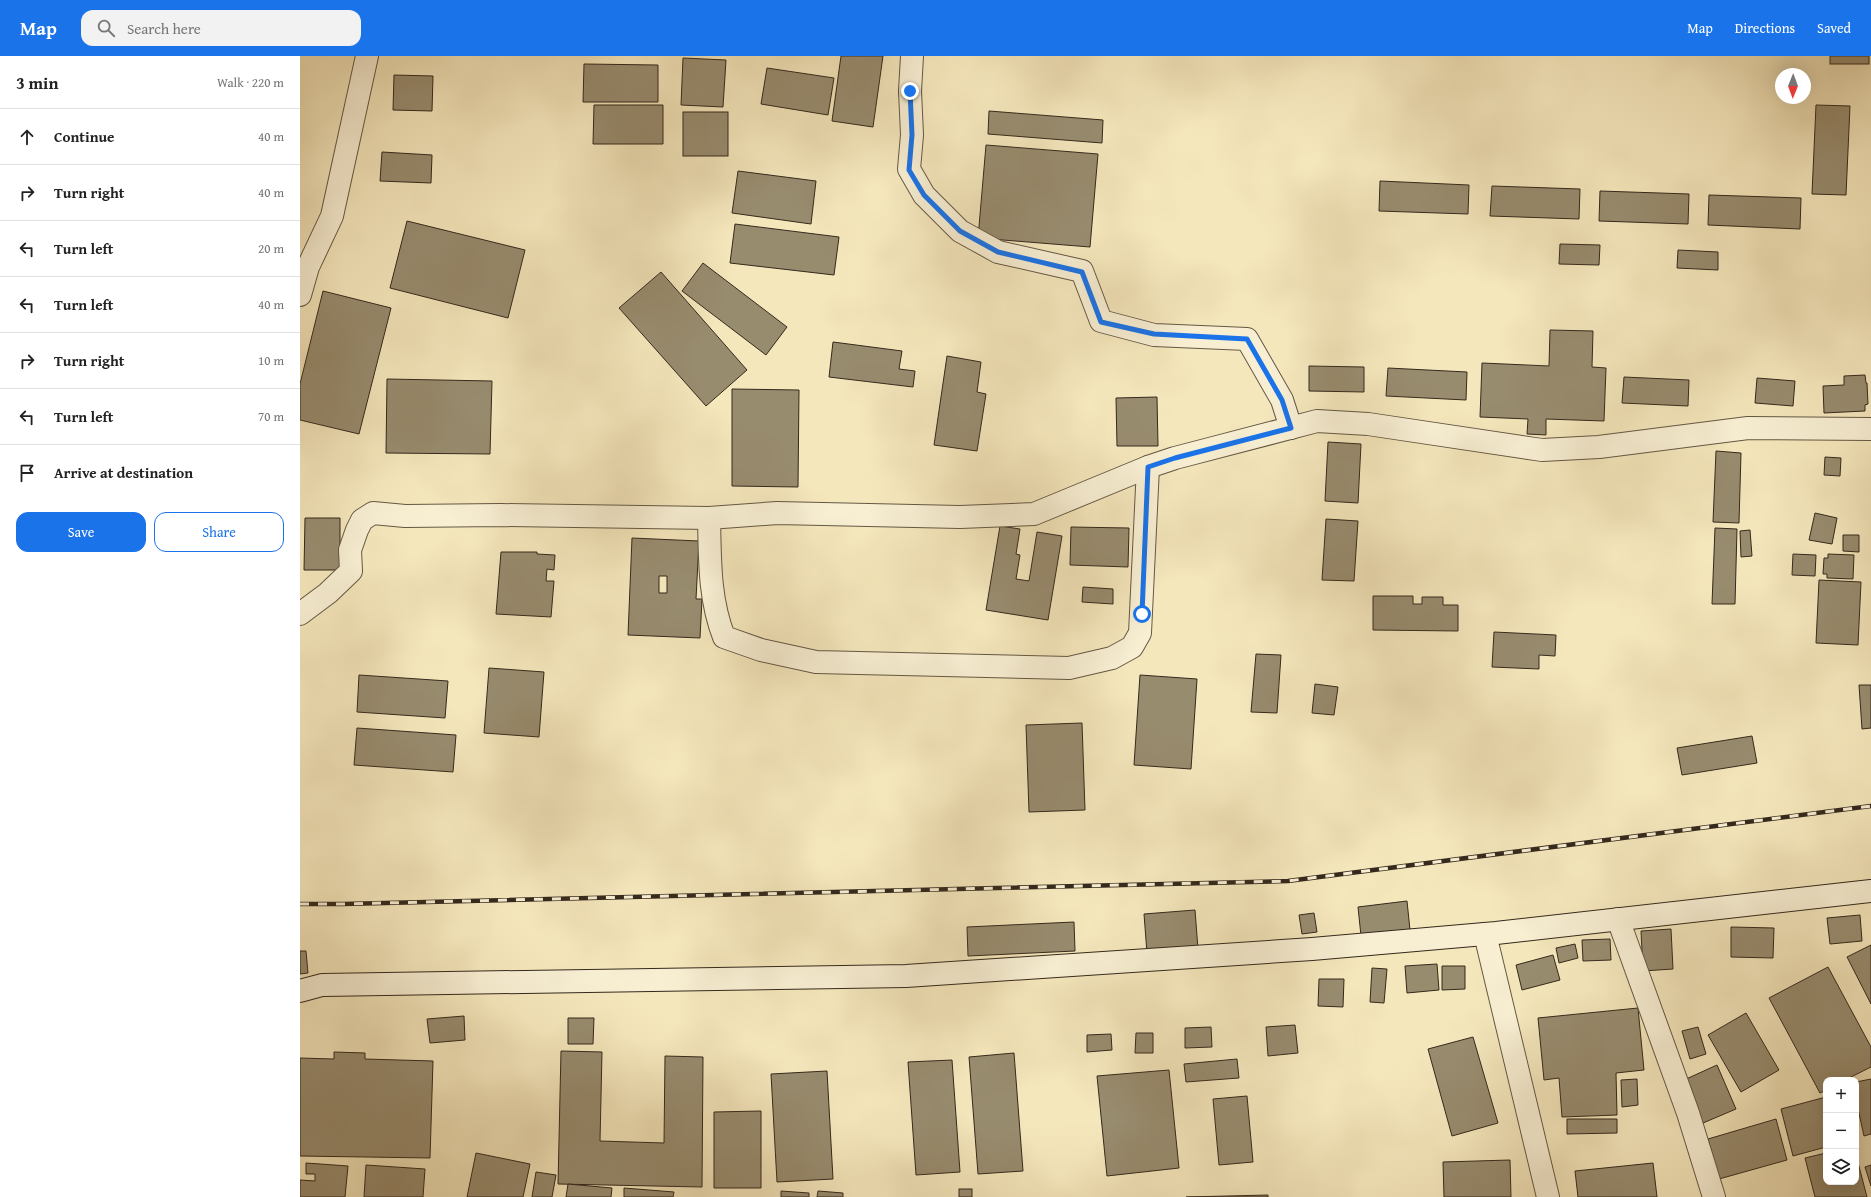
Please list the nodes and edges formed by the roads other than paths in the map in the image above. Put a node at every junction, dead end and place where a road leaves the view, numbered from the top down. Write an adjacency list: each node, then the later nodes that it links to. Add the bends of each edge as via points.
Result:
1 (367, 56): 3 (street, via 332,216 308,267)
2 (912, 56): 4 (street, via 912,135 909,170 924,195 960,231 998,252 1082,272 1101,322 1154,334 1247,339 1282,400)
3 (300, 295)
4 (1291, 428): 5 (street, via 1317,421 1368,424 1542,450 1599,447 1748,428); 6 (street)
5 (1871, 429)
6 (1148, 467): 7 (street, via 1034,514 960,516 778,513); 7 (street, via 1140,633 1132,647 1112,658 1069,668 816,662 761,650 724,637 712,596)
7 (709, 518): 8 (street, via 501,514 404,516 373,513 362,520 354,539 350,550 351,571)
8 (300, 614)
9 (1871, 891): 10 (street)
10 (1618, 919): 11 (street); 14 (street, via 1688,1113)
11 (1485, 934): 12 (street, via 1312,949 906,976 322,985); 13 (street)
12 (300, 990)
13 (1548, 1197)
14 (1714, 1197)

